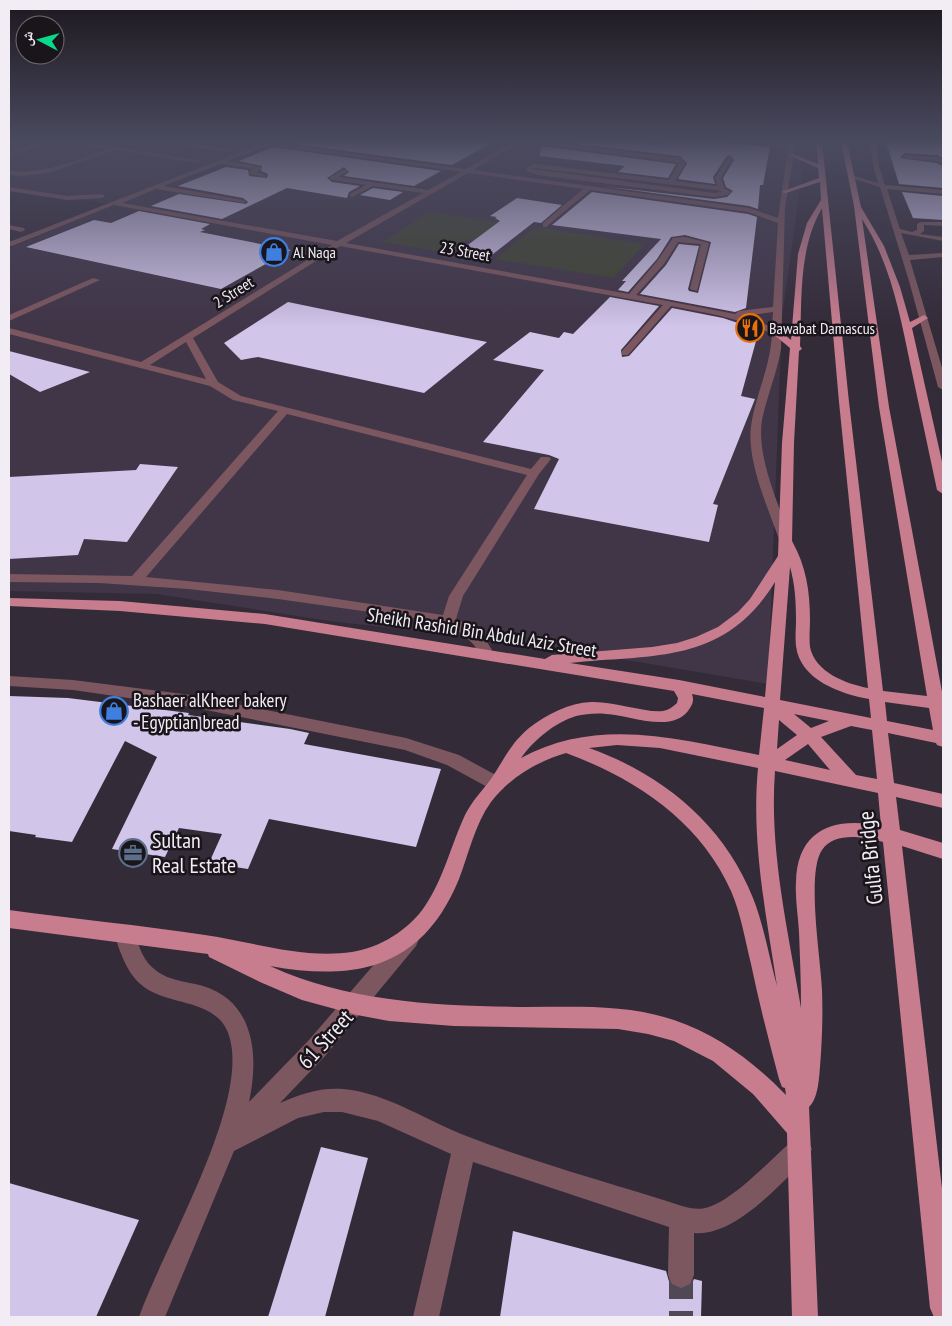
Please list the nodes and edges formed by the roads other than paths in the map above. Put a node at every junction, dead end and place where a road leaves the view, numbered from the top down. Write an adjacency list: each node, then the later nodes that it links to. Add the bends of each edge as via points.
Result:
1 (108, 204): 22 (street)
2 (123, 204): 23 (street, 23 Street)
3 (408, 204): 23 (street, 2 Street)
4 (570, 204): 15 (street)
5 (704, 204): 12 (street)
6 (778, 204): 11 (street)
7 (822, 204): 39 (main road, via 810,223 803,248)
8 (824, 204): 79 (main road, Gulfa Bridge)
9 (889, 204): 17 (street)
10 (856, 206): 35 (main road, via 882,249); 62 (main road, via 884,407)
11 (776, 208): 12 (street); 13 (street)
12 (749, 210): 13 (street)
13 (781, 222): 31 (street)
14 (943, 224): 19 (street, via 923,223 920,231)
15 (546, 225)
16 (29, 226): 18 (street)
17 (897, 230): 19 (street); 26 (street)
18 (10, 232)
19 (912, 234): 20 (street)
20 (924, 237): 21 (street); 24 (street)
21 (943, 239)
22 (9, 244)
23 (338, 244): 29 (street, 23 Street); 38 (street, 2 Street)
24 (931, 255): 25 (street); 26 (street)
25 (943, 255)
26 (906, 258): 34 (street)
27 (96, 280): 33 (street)
28 (694, 289): 29 (street, via 705,243 681,238 675,240 661,262)
29 (630, 296): 30 (street, 23 Street)
30 (669, 304): 32 (street, 23 Street); 40 (street)
31 (778, 309): 32 (street, 23 Street); 37 (street)
32 (722, 314): 37 (street, 23 Street, via 752,321)
33 (9, 318)
34 (924, 318): 35 (main road); 43 (street)
35 (907, 327): 45 (main road)
36 (9, 331): 41 (street)
37 (777, 333): 39 (main road); 49 (street, via 773,367 759,408 756,436 761,470)
38 (188, 338): 41 (street, 2 Street); 42 (street)
39 (796, 348): 49 (main road, via 788,443)
40 (625, 353)
41 (143, 366): 42 (street)
42 (214, 384): 44 (street, via 237,398)
43 (943, 387)
44 (285, 410): 47 (street); 51 (street)
45 (940, 457): 48 (main road)
46 (545, 459): 47 (street)
47 (534, 473): 53 (street, via 456,596)
48 (943, 490)
49 (786, 549): 55 (main road, via 745,614 708,639 653,651); 58 (main road, via 796,561 802,581 803,648 812,666 848,689); 59 (main road)
50 (9, 578): 51 (street)
51 (135, 580): 53 (street, via 276,594)
52 (9, 602): 54 (main road, Sheikh Rashid Bin Abdul Aziz Street, via 220,614)
53 (448, 621): 54 (street, via 469,631 484,646)
54 (487, 655): 55 (main road, Sheikh Rashid Bin Abdul Aziz Street)
55 (537, 662): 57 (main road, Sheikh Rashid Bin Abdul Aziz Street)
56 (9, 681): 66 (street, via 73,685 191,701 406,744 454,760)
57 (679, 686): 59 (main road, Sheikh Rashid Bin Abdul Aziz Street); 66 (main road, via 684,691 684,706 671,715 661,717 594,707 568,712 553,719 522,744)
58 (943, 703)
59 (772, 705): 60 (main road, Sheikh Rashid Bin Abdul Aziz Street); 61 (main road); 64 (main road)
60 (847, 721): 61 (main road); 62 (main road, Sheikh Rashid Bin Abdul Aziz Street)
61 (809, 735): 64 (main road); 65 (main road)
62 (943, 740)
63 (566, 747): 64 (main road, via 616,739 649,740); 66 (main road, via 528,761); 74 (main road, via 624,770 668,797 689,816 726,862 750,918)
64 (768, 763): 65 (main road); 74 (main road, via 765,829 793,1022)
65 (851, 781): 67 (main road)
66 (497, 784): 70 (main road, via 475,814 446,891)
67 (943, 801)
68 (943, 851): 74 (main road, via 849,829 824,836 816,844 807,867 806,881 812,1029)
69 (9, 918): 71 (main road)
70 (418, 929): 72 (main road, via 373,956 339,963 321,964); 73 (street, 61 Street)
71 (125, 934): 72 (main road); 75 (street, 61 Street, via 133,961 142,972 167,988 208,998 225,1010 237,1026 243,1049 241,1079)
72 (206, 944): 73 (main road, via 253,970)
73 (356, 1005): 74 (main road, via 422,1014 618,1018 670,1028 724,1054 751,1074 776,1099); 75 (street, 61 Street)
74 (799, 1131): 77 (street, via 738,1204 704,1221); 82 (main road)
75 (226, 1142): 76 (street, via 296,1107 325,1101 353,1102 379,1110); 80 (street, 61 Street)
76 (464, 1147): 77 (street); 81 (street)
77 (682, 1219): 78 (street)
78 (681, 1275)
79 (943, 1308)
80 (152, 1317)
81 (426, 1317)
82 (805, 1317)

